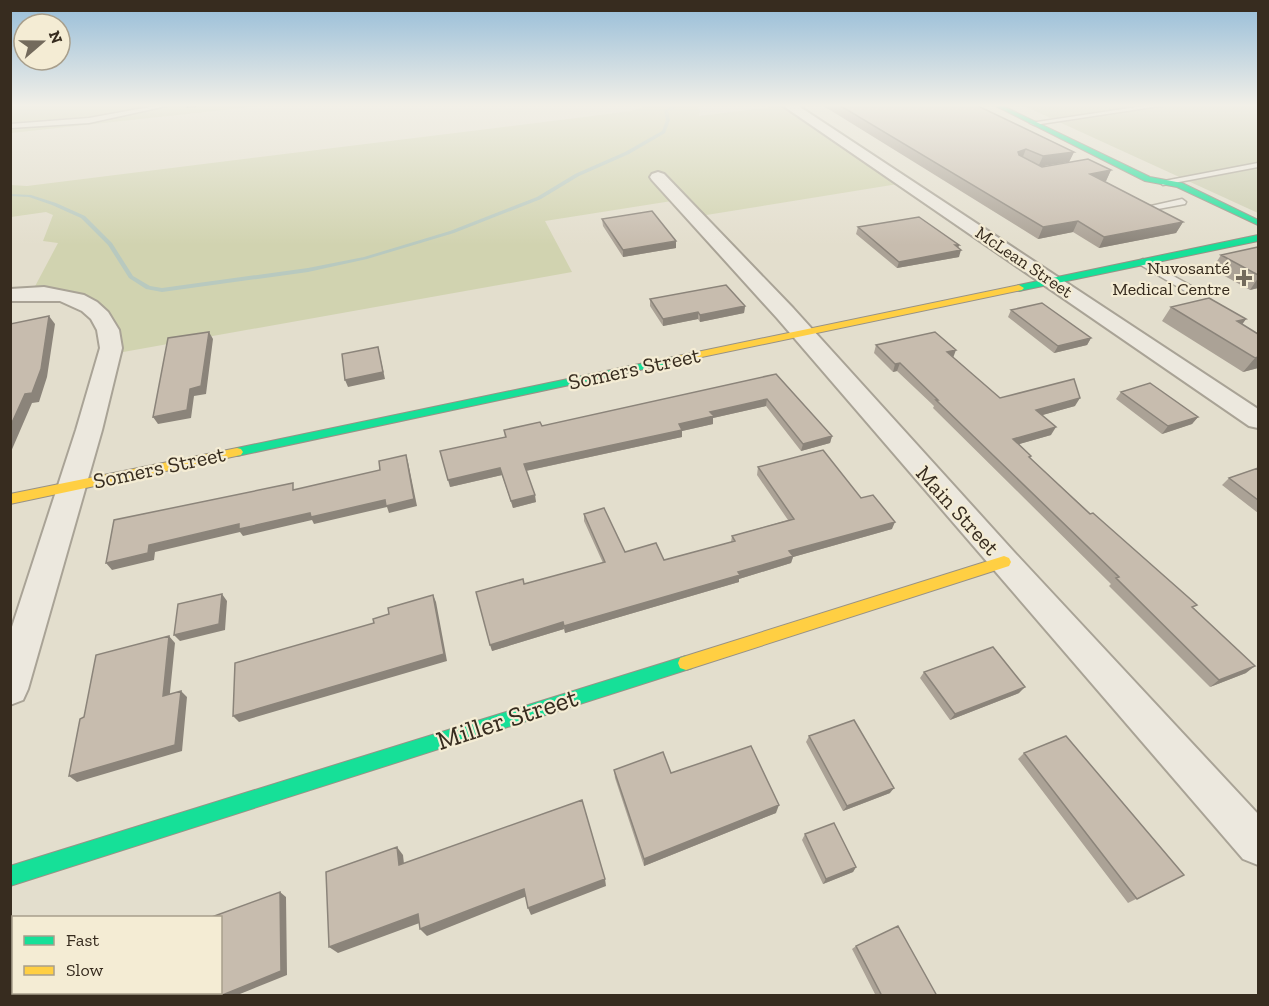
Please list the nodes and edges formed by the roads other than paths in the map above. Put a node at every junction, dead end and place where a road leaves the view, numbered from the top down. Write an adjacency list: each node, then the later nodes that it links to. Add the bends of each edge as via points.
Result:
1 (859, 152): 16 (street, McLean Street)
2 (1092, 152): 3 (street)
3 (1108, 160): 4 (lane); 7 (street)
4 (1091, 163)
5 (1258, 165): 8 (lane)
6 (658, 177): 19 (street, Main Street)
7 (1148, 179): 8 (street); 9 (street)
8 (1163, 182): 12 (street, via 1179,185)
9 (1182, 202): 10 (lane); 11 (street)
10 (1147, 208)
11 (1203, 212)
12 (1258, 224)
13 (1233, 227): 14 (street)
14 (1258, 239): 15 (street, Somers Street)
15 (1143, 262): 16 (street, Somers Street); 17 (lane)
16 (1052, 281): 19 (street, Somers Street); 20 (street, McLean Street)
17 (1189, 289)
18 (10, 295): 21 (street, via 43,293 85,304 102,314 111,335 111,348)
19 (801, 334): 21 (street, Somers Street); 23 (street, Main Street)
20 (1258, 420)
21 (71, 486): 22 (street, Somers Street); 24 (street)
22 (10, 499)
23 (1004, 561): 25 (street, Main Street); 26 (street, Miller Street)
24 (10, 689)
25 (1258, 844)
26 (10, 876)

